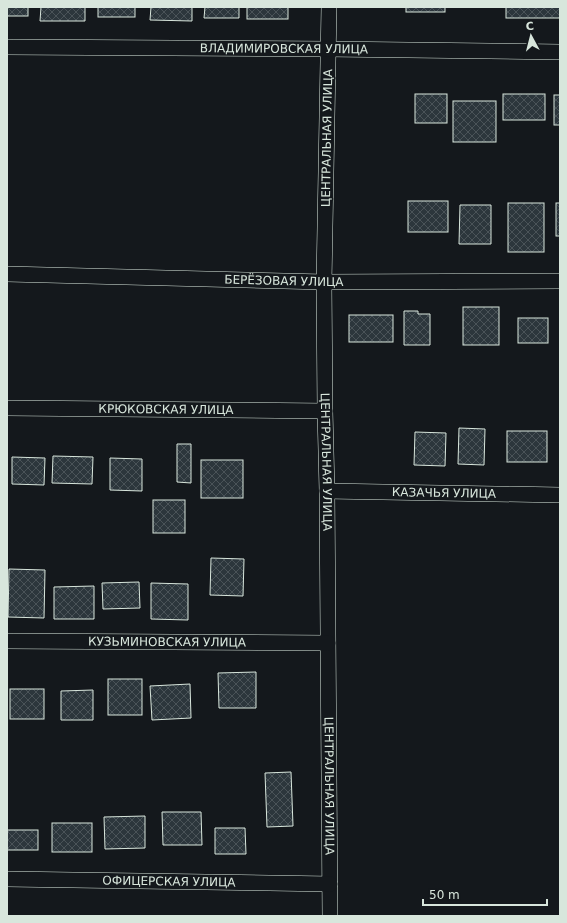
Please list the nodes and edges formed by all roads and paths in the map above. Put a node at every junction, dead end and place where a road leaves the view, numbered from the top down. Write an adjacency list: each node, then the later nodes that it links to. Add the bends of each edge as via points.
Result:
1 (329, 7): 3 (street, ЦЕНТРАЛЬНАЯ УЛИЦА)
2 (7, 47): 3 (street, ВЛАДИМИРОВСКАЯ УЛИЦА)
3 (328, 49): 4 (street, ВЛАДИМИРОВСКАЯ УЛИЦА); 7 (street, ЦЕНТРАЛЬНАЯ УЛИЦА)
4 (560, 52)
5 (7, 274): 7 (street, БЕРЁЗОВАЯ УЛИЦА)
6 (560, 281): 7 (street, БЕРЁЗОВАЯ УЛИЦА)
7 (324, 282): 9 (street, ЦЕНТРАЛЬНАЯ УЛИЦА)
8 (7, 408): 9 (street, КРЮКОВСКАЯ УЛИЦА)
9 (325, 411): 10 (street, ЦЕНТРАЛЬНАЯ УЛИЦА)
10 (327, 491): 11 (street, КАЗАЧЬЯ УЛИЦА); 13 (street, ЦЕНТРАЛЬНАЯ УЛИЦА)
11 (560, 495)
12 (7, 642): 13 (street, КУЗЬМИНОВСКАЯ УЛИЦА)
13 (328, 643): 15 (street, ЦЕНТРАЛЬНАЯ УЛИЦА)
14 (7, 880): 15 (street, ОФИЦЕРСКАЯ УЛИЦА)
15 (330, 884): 16 (street, ЦЕНТРАЛЬНАЯ УЛИЦА)
16 (330, 916)

